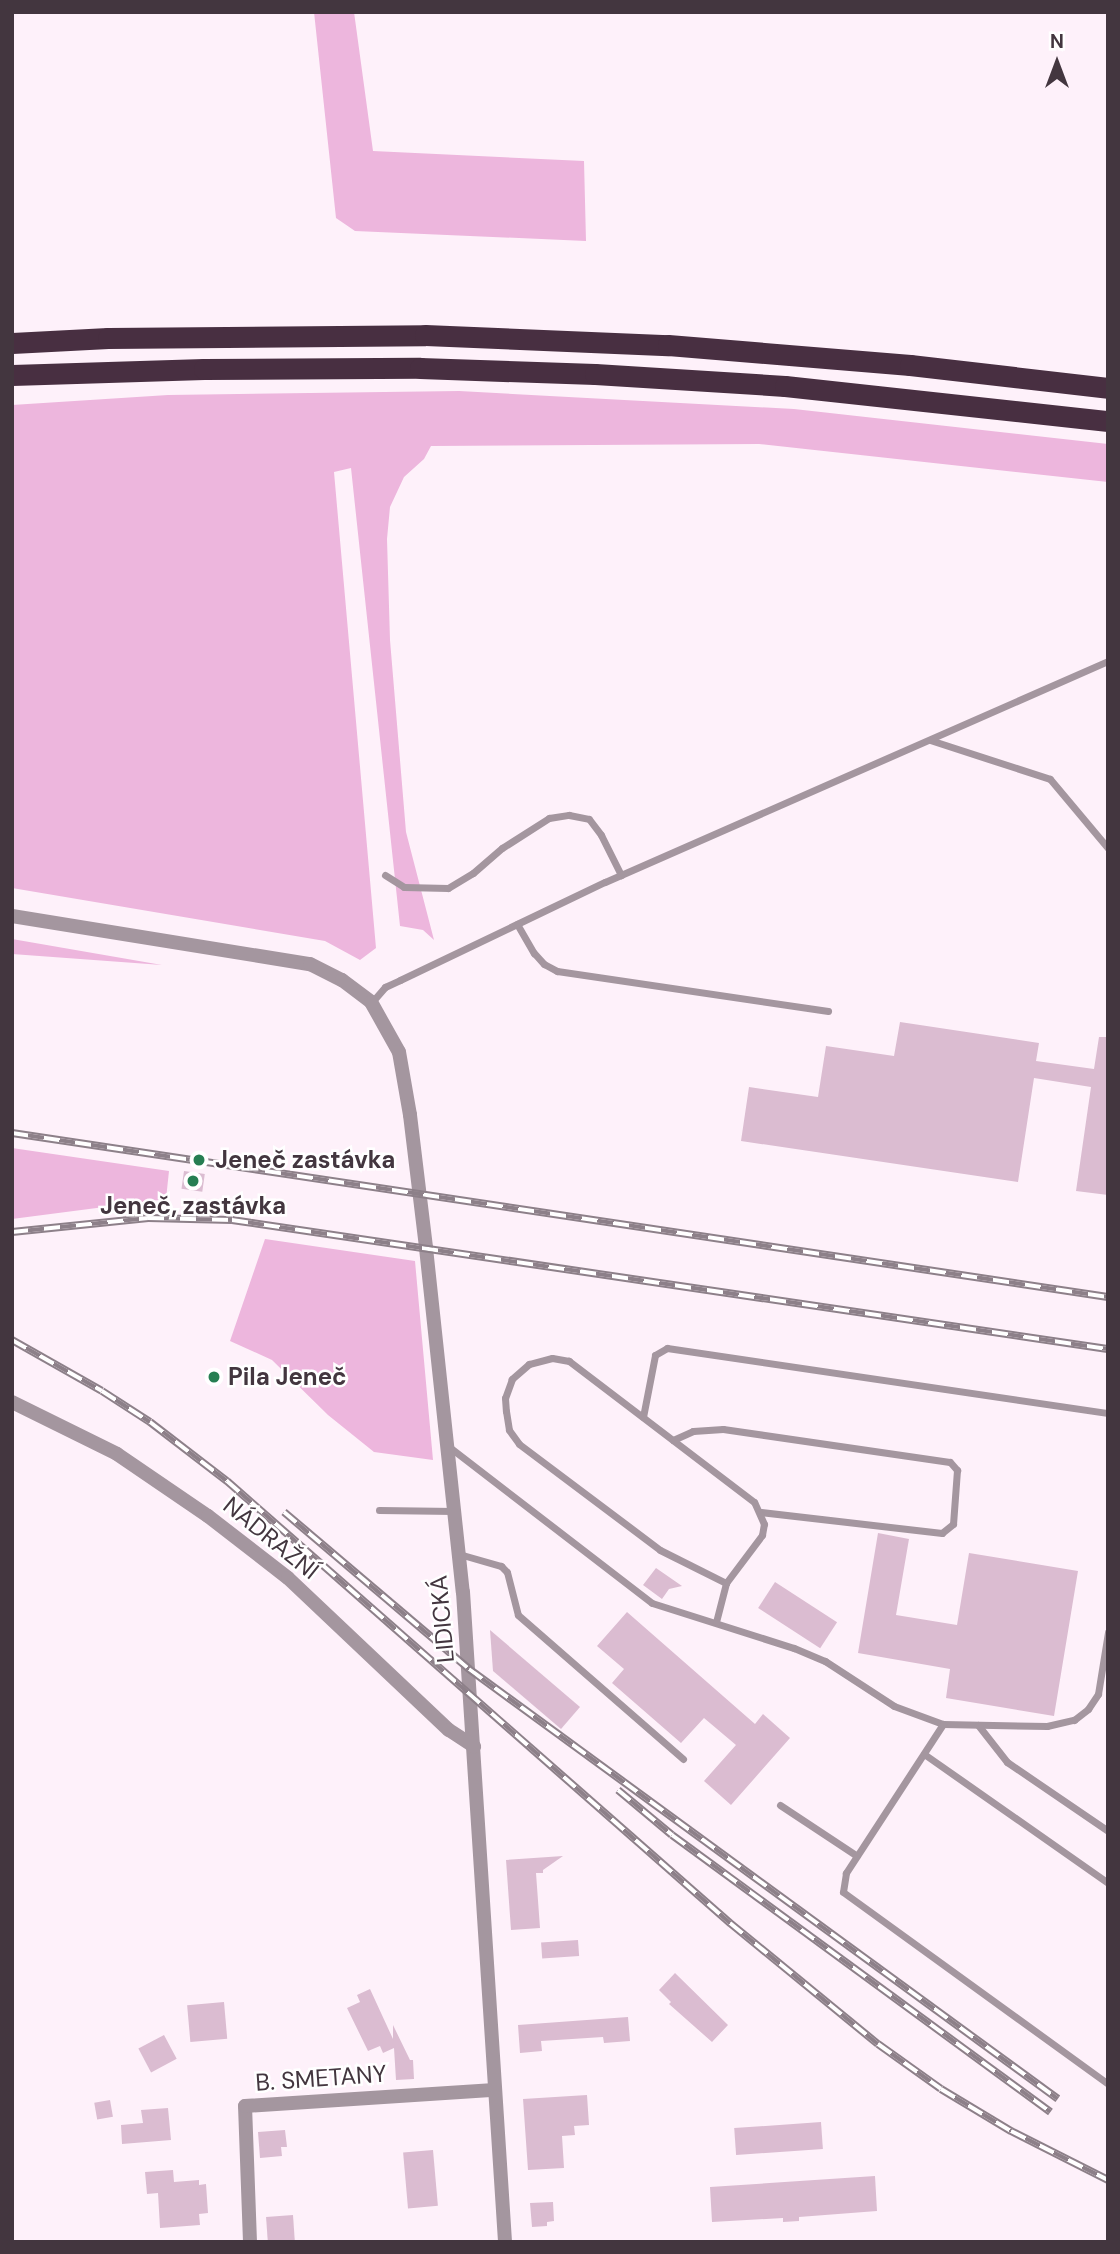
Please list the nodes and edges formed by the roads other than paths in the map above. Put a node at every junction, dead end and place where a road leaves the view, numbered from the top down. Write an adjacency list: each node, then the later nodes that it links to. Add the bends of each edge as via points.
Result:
1 (12, 343): 3 (highway, via 425,335 668,345 910,365)
2 (12, 375): 4 (highway, via 407,368 595,374 785,386)
3 (1108, 388)
4 (1108, 421)
5 (1108, 661): 6 (lane)
6 (929, 739): 7 (lane, via 1049,779); 9 (lane)
7 (1108, 848)
8 (385, 875): 9 (lane, via 404,887 448,888 549,818 569,815 589,819)
9 (621, 875): 11 (lane)
10 (12, 916): 12 (street, via 310,964)
11 (517, 924): 12 (lane, via 385,987); 13 (lane, via 534,953 557,971)
12 (371, 1002): 18 (street, LIDICKÁ, via 399,1052 410,1115)
13 (828, 1011)
14 (12, 1402): 30 (street, NÁDRAŽNÍ, via 117,1454 208,1516 288,1578 449,1731)
15 (1108, 1413): 16 (lane, via 667,1348 654,1355)
16 (643, 1417): 17 (lane); 23 (lane, via 569,1361 552,1358 529,1364 512,1379 505,1398 509,1430 519,1444 660,1550)
17 (673, 1440): 21 (lane); 21 (lane, via 693,1431 723,1429 950,1462 957,1470 953,1524 942,1533)
18 (447, 1446): 20 (street, LIDICKÁ); 24 (lane, via 652,1603)
19 (380, 1510): 20 (lane)
20 (455, 1511): 22 (street, LIDICKÁ)
21 (761, 1512): 23 (lane, via 762,1535)
22 (459, 1553): 30 (street, LIDICKÁ); 32 (lane, via 501,1566 507,1572 518,1615)
23 (726, 1583): 24 (lane)
24 (716, 1622): 28 (lane, via 825,1661 894,1706)
25 (1108, 1632): 26 (lane)
26 (1098, 1694): 27 (lane); 29 (lane, via 1074,1720 1047,1726)
27 (1108, 1700)
28 (943, 1724): 29 (lane); 31 (lane)
29 (978, 1725): 34 (lane, via 1007,1762)
30 (474, 1746): 38 (street, LIDICKÁ)
31 (924, 1754): 35 (lane); 36 (lane)
32 (683, 1759)
33 (780, 1805): 35 (lane)
34 (1108, 1831)
35 (857, 1856): 37 (lane, via 842,1884 846,1896)
36 (1108, 1883)
37 (1108, 2084)
38 (495, 2090): 39 (street, B. SMETANY, via 245,2106); 40 (street, LIDICKÁ)
39 (250, 2242)
40 (505, 2242)

